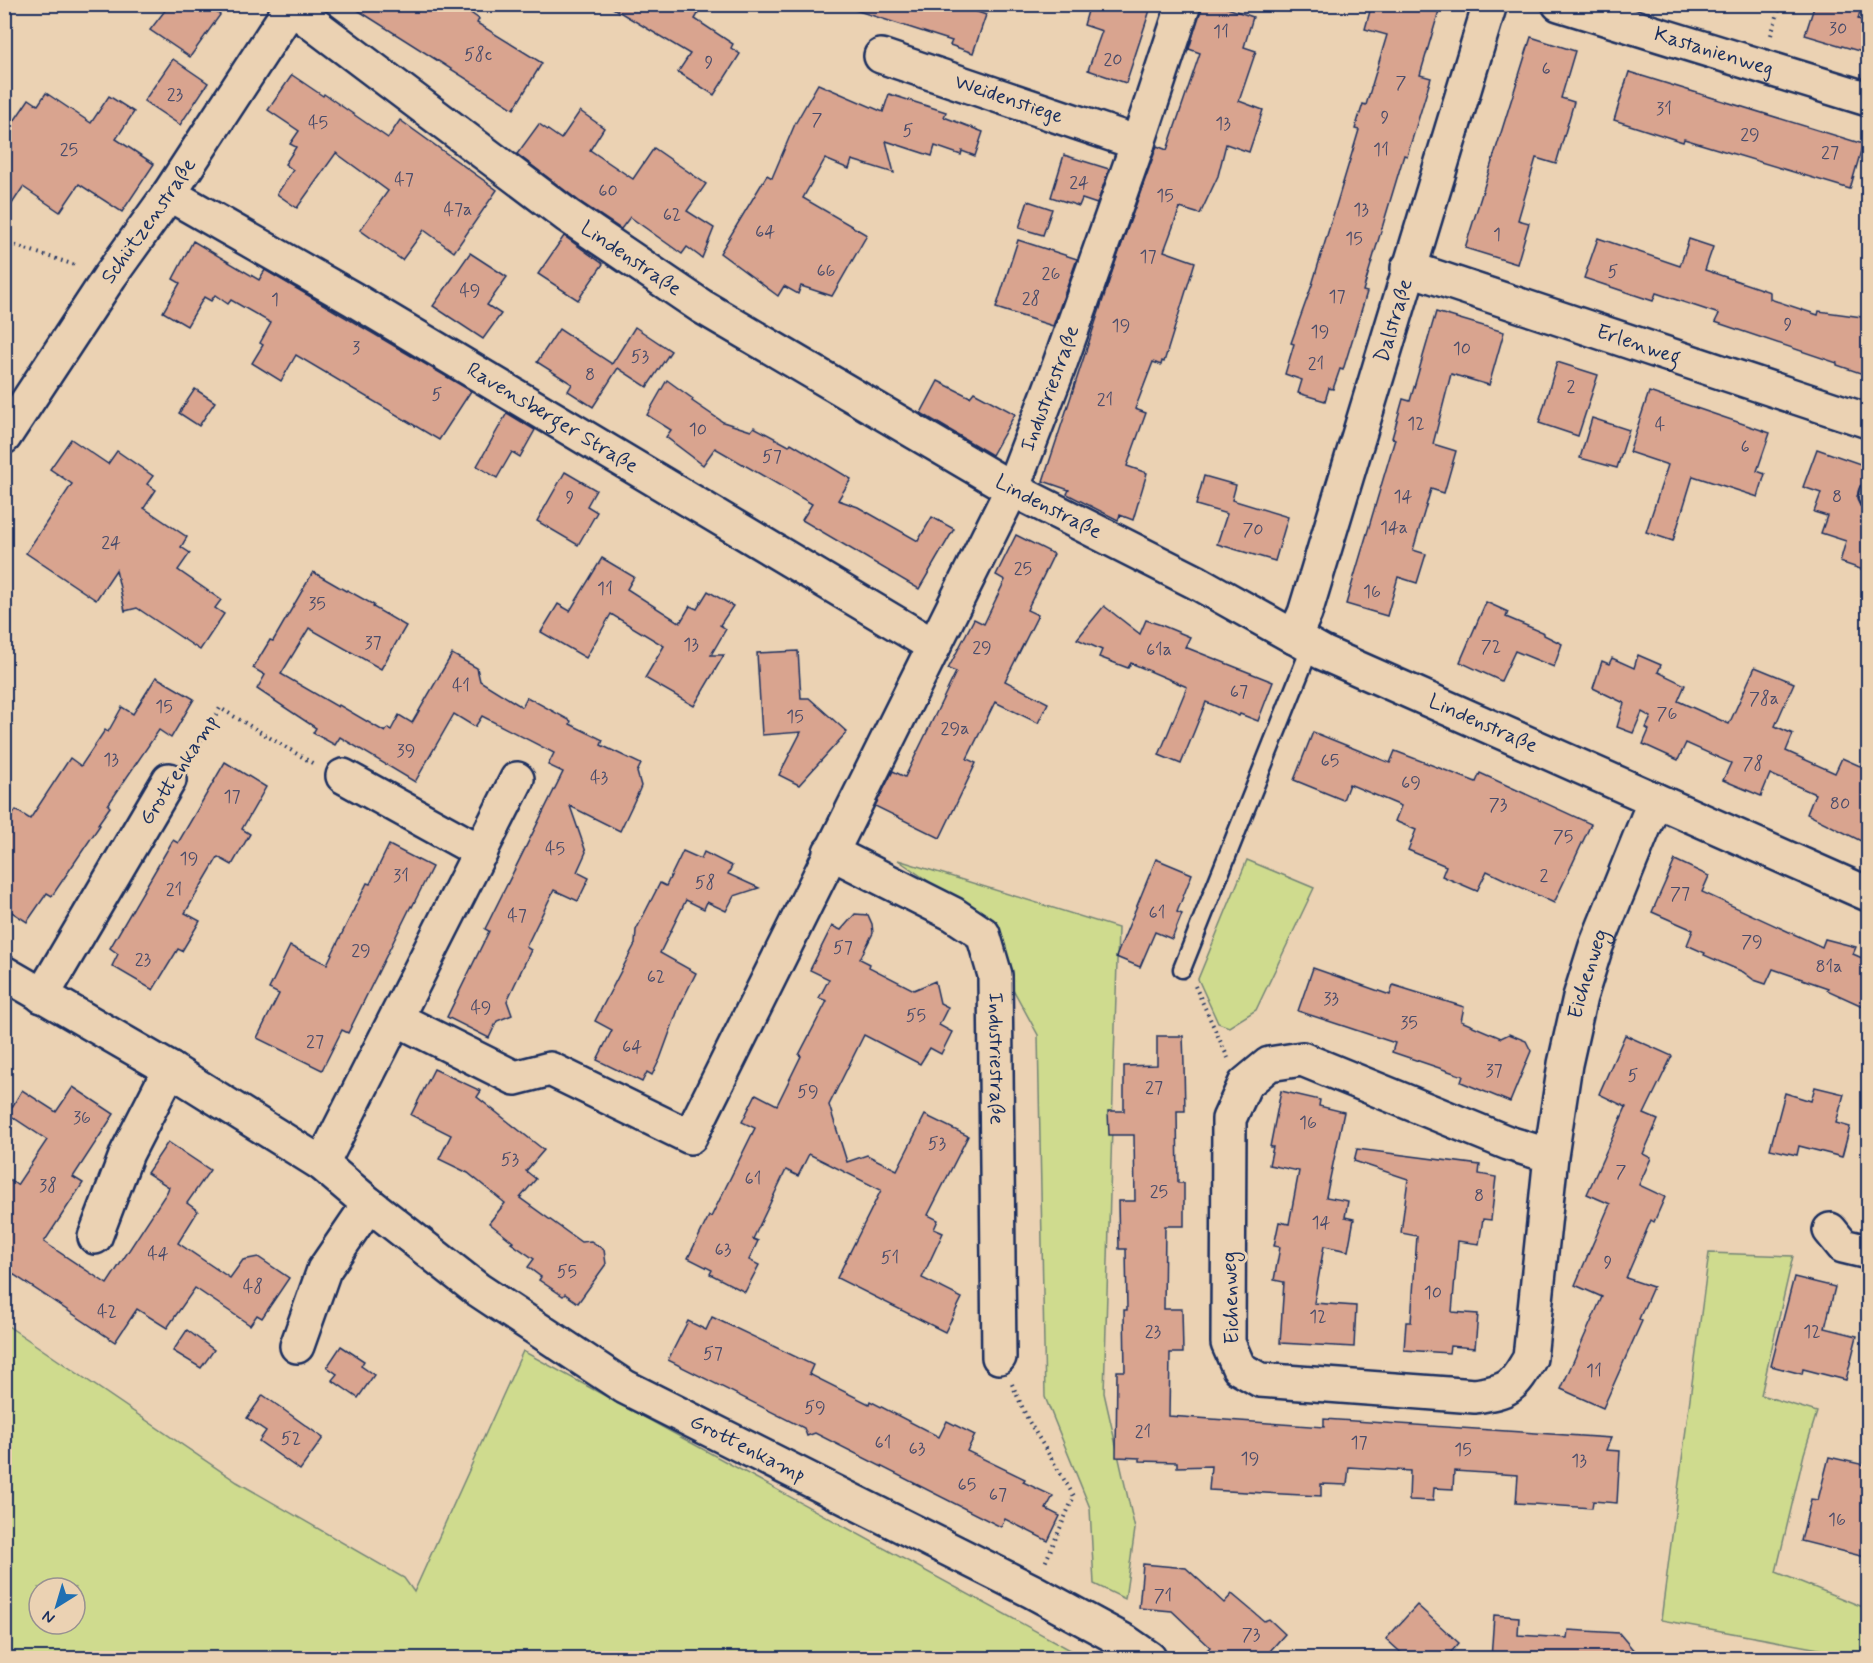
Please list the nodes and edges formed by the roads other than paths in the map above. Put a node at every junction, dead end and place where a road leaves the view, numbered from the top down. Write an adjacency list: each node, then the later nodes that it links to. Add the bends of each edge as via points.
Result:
1 (1184, 4): 7 (street, Industriestraße)
2 (1490, 4): 9 (street, Dalstraße)
3 (1559, 4): 6 (street, Kastanienweg)
4 (292, 6): 8 (street, Schützenstraße); 12 (street, Lindenstraße, via 568,216 701,306)
5 (880, 56): 7 (street, Weidenstiege)
6 (1869, 99)
7 (1138, 142): 12 (street, Industriestraße)
8 (169, 195): 11 (street, Schützenstraße, via 110,276); 14 (street, Ravensberger Straße, via 353,299)
9 (1408, 268): 10 (street, Erlenweg); 13 (street, Dalstraße, via 1305,613)
10 (1869, 421)
11 (4, 437)
12 (1012, 489): 13 (street, Lindenstraße, via 1198,583); 14 (street, Industriestraße)
13 (1303, 642): 18 (street, Lindenstraße); 22 (lane)
14 (934, 646): 20 (street, Industriestraße)
15 (343, 776): 19 (street)
16 (517, 779): 19 (street)
17 (170, 780): 24 (street, Grottenkamp)
18 (1655, 800): 21 (street, Lindenstraße); 27 (street, Eichenweg, via 1596,946 1580,997)
19 (481, 852): 25 (street)
20 (830, 852): 25 (street, Industriestraße, via 690,1137 550,1069 515,1078); 34 (street, Industriestraße, via 953,914 983,934 995,975)
21 (1869, 894)
22 (1182, 969)
23 (4, 973): 24 (street, Grottenkamp)
24 (42, 996): 26 (street, Grottenkamp)
25 (397, 1019): 28 (street)
26 (170, 1069): 28 (street, Grottenkamp); 31 (street, via 127,1153)
27 (1551, 1156): 27 (street, Eichenweg, via 1530,1358 1518,1379 1499,1393 1474,1396 1260,1380 1239,1368 1228,1343 1229,1119 1245,1084 1269,1064 1302,1059 1508,1143)
28 (322, 1164): 29 (street, Grottenkamp)
29 (369, 1204): 33 (street, via 324,1270); 35 (street, Grottenkamp, via 477,1289 625,1387 1032,1592 1126,1642)
30 (1830, 1230): 32 (street, via 1843,1246)
31 (95, 1237)
32 (1869, 1252)
33 (297, 1346)
34 (999, 1357)
35 (1149, 1659)

